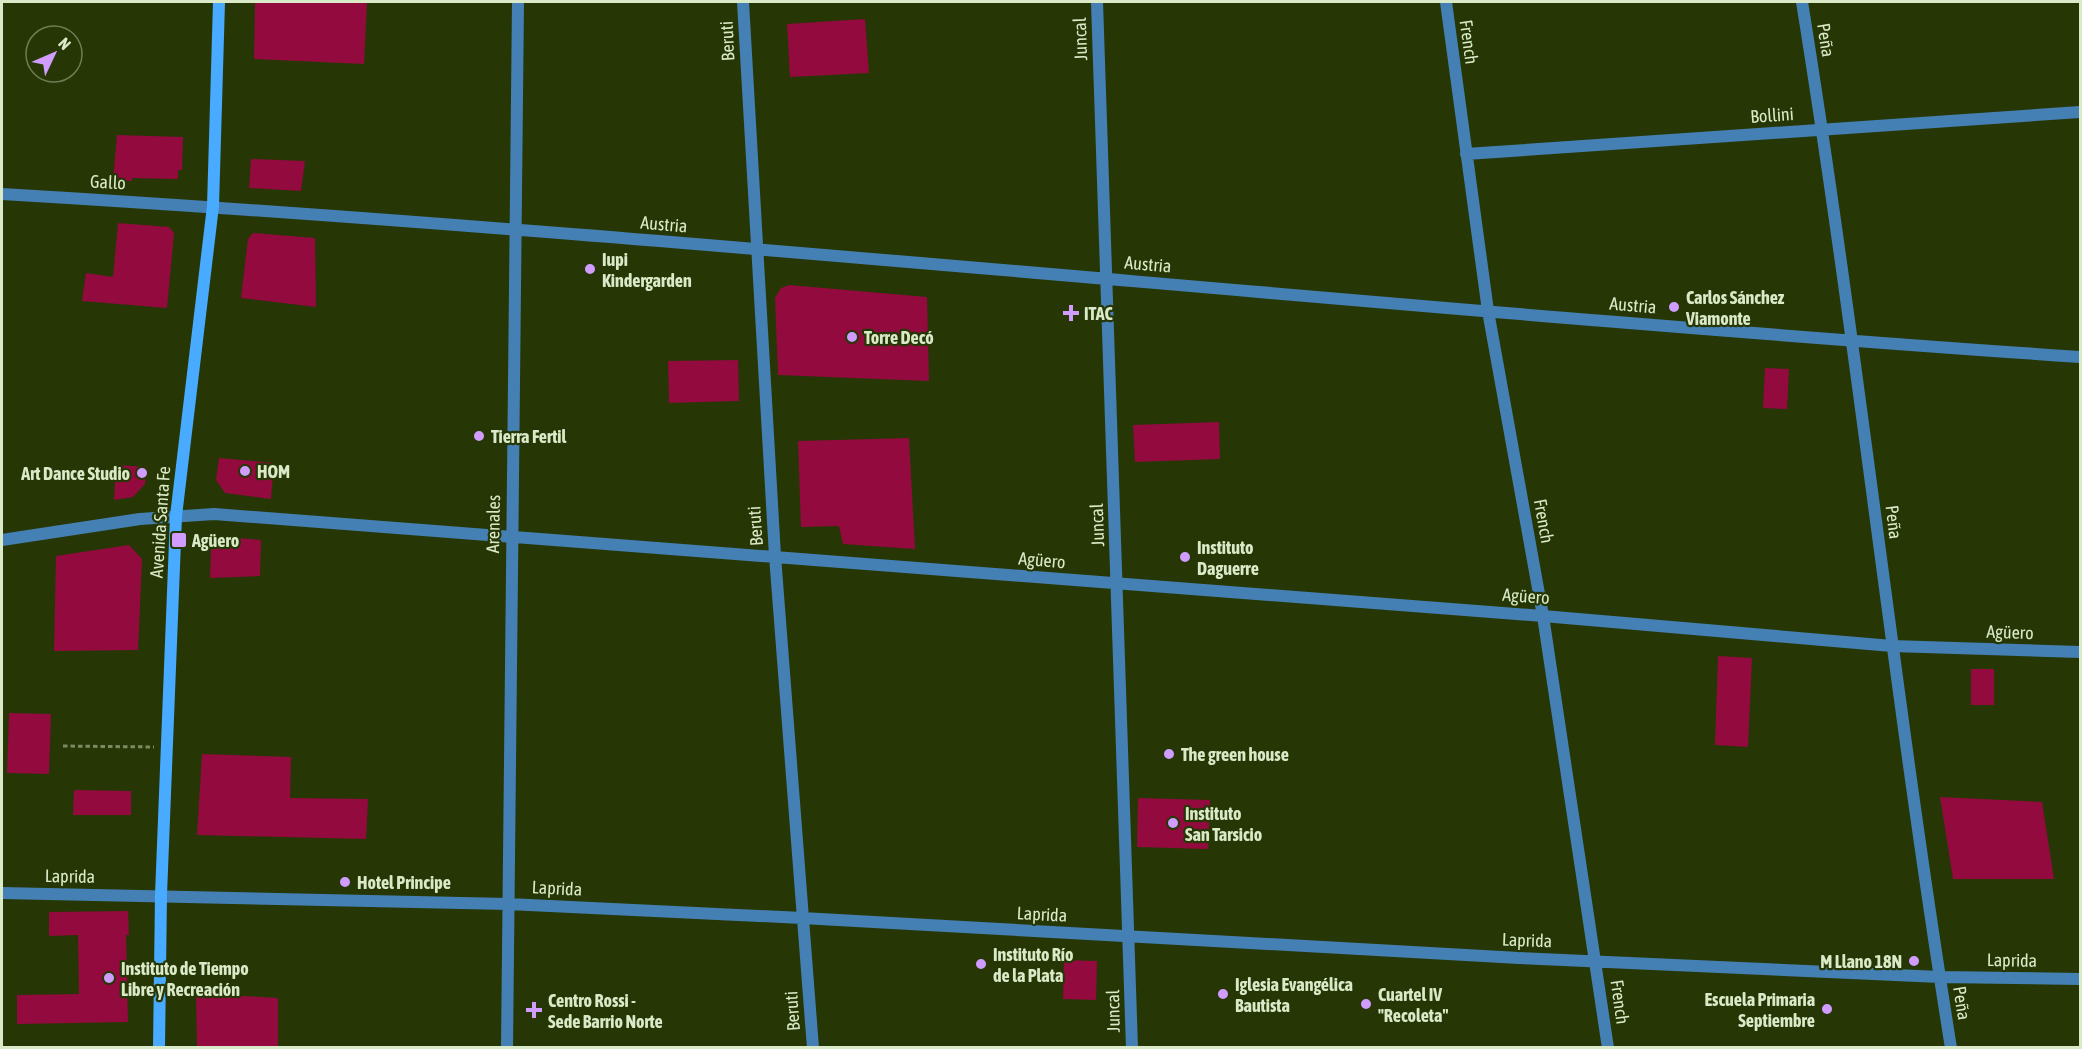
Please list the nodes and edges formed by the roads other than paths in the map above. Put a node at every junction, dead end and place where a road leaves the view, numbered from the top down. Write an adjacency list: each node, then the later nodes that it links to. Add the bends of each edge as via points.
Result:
1 (219, 2): 11 (main road, Avenida Santa Fe)
2 (518, 2): 12 (street, Arenales)
3 (743, 2): 13 (street, Beruti)
4 (1097, 2): 14 (street, Juncal)
5 (1446, 2): 9 (street, French)
6 (1802, 2): 8 (street, Peña)
7 (2080, 112): 8 (street, Bollini)
8 (1823, 130): 9 (street, Bollini); 16 (street, Peña)
9 (1466, 154): 15 (street, French)
10 (2, 194): 11 (street, Gallo)
11 (213, 206): 12 (street, Austria); 18 (main road, Avenida Santa Fe)
12 (517, 230): 13 (street, Austria); 19 (street, Arenales)
13 (756, 250): 14 (street, Austria); 21 (street, Beruti)
14 (1107, 278): 15 (street, Austria); 22 (street, Juncal)
15 (1488, 311): 16 (street, Austria); 23 (street, French)
16 (1852, 341): 17 (street, Austria); 24 (street, Peña)
17 (2080, 357)
18 (176, 516): 19 (street, Agüero, via 214,514); 20 (street, Agüero); 27 (main road, Avenida Santa Fe)
19 (511, 537): 21 (street, Agüero); 28 (street, Arenales)
20 (2, 540)
21 (775, 556): 22 (street, Agüero); 29 (street, Beruti)
22 (1117, 584): 23 (street, Agüero); 30 (street, Juncal)
23 (1543, 616): 24 (street, Agüero); 31 (street, French)
24 (1892, 646): 25 (street, Agüero); 32 (street, Peña)
25 (2080, 652)
26 (2, 893): 27 (street, Laprida)
27 (161, 895): 28 (street, Laprida); 34 (main road, Avenida Santa Fe)
28 (508, 904): 29 (street, Laprida); 35 (street, Arenales)
29 (802, 918): 30 (street, Laprida); 36 (street, Beruti)
30 (1130, 938): 31 (street, Laprida); 37 (street, Juncal)
31 (1596, 960): 32 (street, Laprida); 38 (street, French)
32 (1940, 977): 33 (street, Laprida); 39 (street, Peña)
33 (2080, 979)
34 (159, 1047)
35 (507, 1047)
36 (813, 1047)
37 (1132, 1047)
38 (1608, 1047)
39 (1951, 1047)

